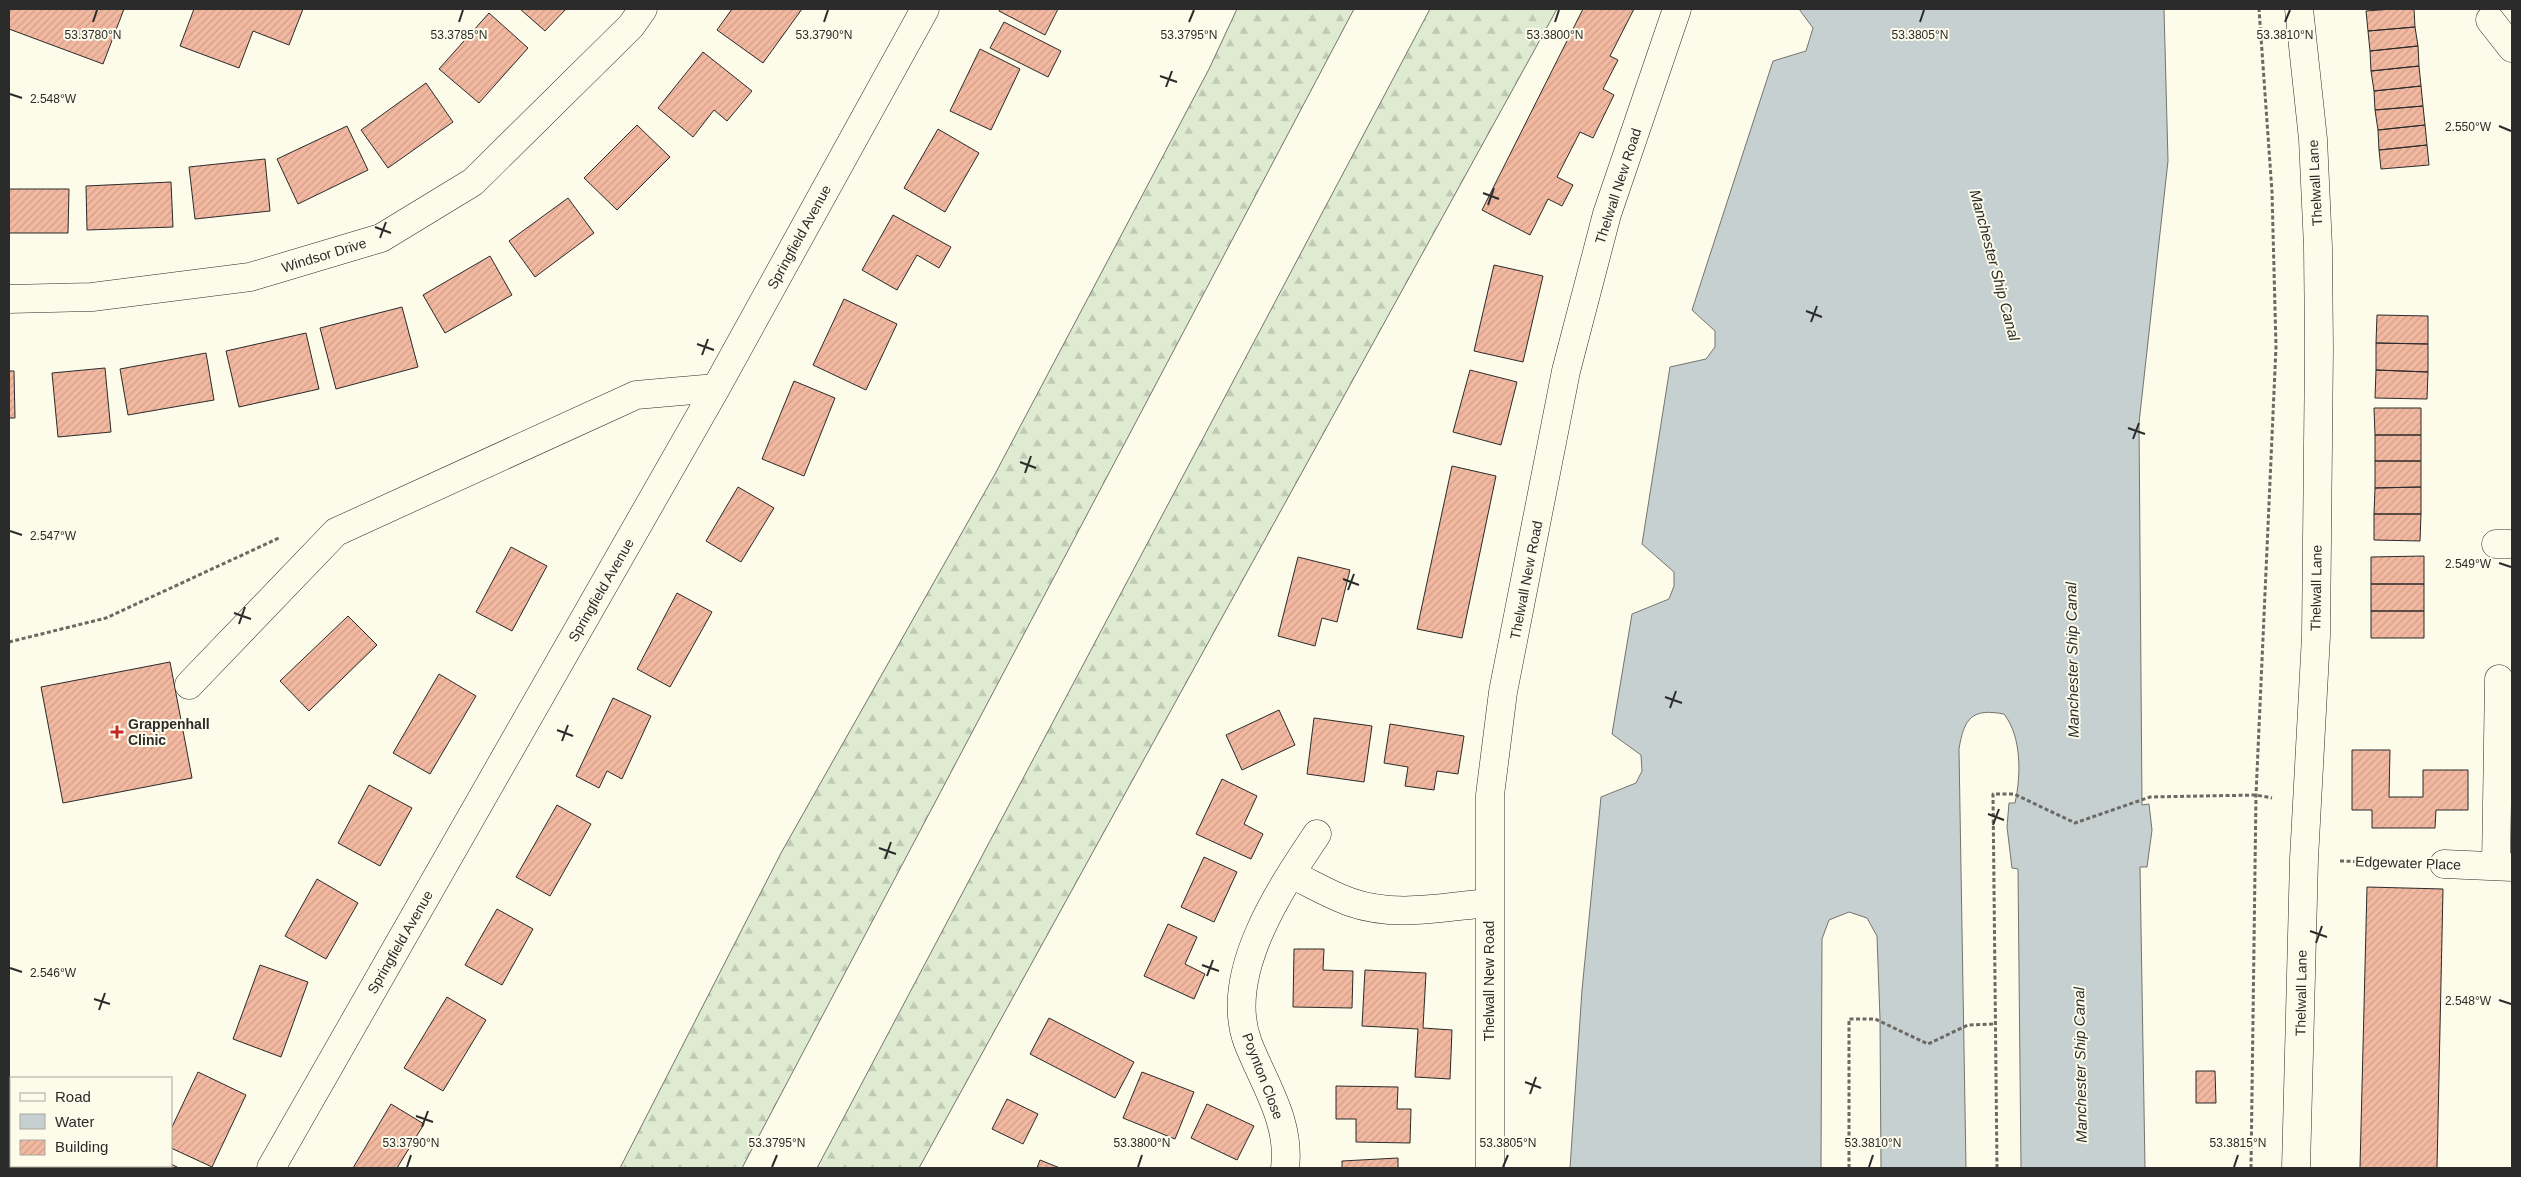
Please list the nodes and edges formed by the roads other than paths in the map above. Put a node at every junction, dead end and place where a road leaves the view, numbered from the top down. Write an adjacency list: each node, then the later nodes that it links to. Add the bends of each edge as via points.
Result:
1 (643, 9): 7 (street, Windsor Drive, via 474,182 380,238 250,277 92,297)
2 (925, 9): 8 (street, Springfield Avenue)
3 (1677, 9): 15 (street, Thelwall New Road, via 1607,214 1566,371 1503,692 1490,795)
4 (2299, 9): 19 (street, Thelwall Lane, via 2313,139 2318,265 2319,481)
5 (2490, 20): 6 (street)
6 (2512, 48)
7 (9, 299)
8 (716, 388): 10 (street, via 636,395 336,532); 16 (street, Springfield Avenue)
9 (2499, 679): 13 (street)
10 (189, 685)
11 (1317, 834): 14 (street, Poynton Close)
12 (2444, 864): 13 (street, Edgewater Place)
13 (2504, 866)
14 (1291, 874): 15 (street, via 1349,902 1375,909 1407,910); 17 (street, Poynton Close, via 1261,931 1245,971 1242,1011 1247,1041 1279,1112 1286,1155)
15 (1488, 903): 18 (street, Thelwall New Road)
16 (271, 1168)
17 (1284, 1168)
18 (1490, 1168)
19 (2296, 1168)

